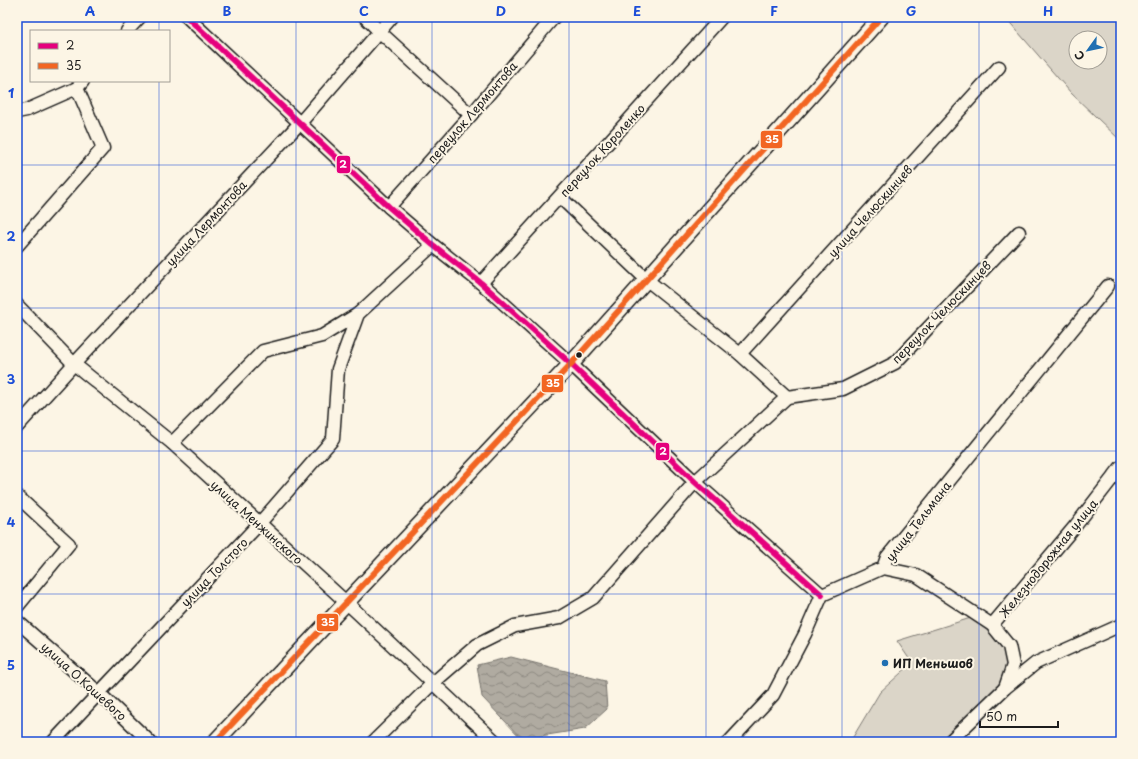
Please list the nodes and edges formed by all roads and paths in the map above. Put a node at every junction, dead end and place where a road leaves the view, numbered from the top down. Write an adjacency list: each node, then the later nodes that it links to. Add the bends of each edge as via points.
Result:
1 (140, 17): 8 (street)
2 (187, 17): 14 (street)
3 (365, 17): 9 (street)
4 (392, 17): 9 (street, улица Лермонтова)
5 (554, 17): 13 (street, переулок Лермонтова)
6 (722, 17): 15 (street, переулок Короленко)
7 (881, 17): 20 (street)
8 (129, 30)
9 (380, 32): 13 (street); 14 (street, улица Лермонтова)
10 (999, 67): 25 (street, улица Челюскинцев)
11 (80, 84): 12 (street, via 27,110); 19 (street, via 103,148)
12 (17, 112)
13 (471, 115): 16 (street, переулок Лермонтова)
14 (300, 124): 16 (street); 26 (street, улица Лермонтова)
15 (560, 197): 20 (street); 21 (street, переулок Короленко)
16 (389, 206): 18 (street)
17 (1018, 232): 28 (street, переулок Челюскинцев, via 895,363 843,389)
18 (433, 245): 21 (street); 24 (street, улица Толстого)
19 (17, 246)
20 (647, 280): 25 (street); 27 (street)
21 (482, 283): 27 (street)
22 (1108, 286): 35 (street, улица Тельмана, via 887,557)
23 (17, 305): 26 (street, улица Менжинского)
24 (358, 314): 30 (street, улица Толстого, via 322,336 263,351); 34 (street, улица Толстого, via 338,369 333,439)
25 (740, 354): 28 (street)
26 (74, 364): 29 (street, улица Лермонтова); 30 (street, улица Менжинского)
27 (571, 364): 32 (street); 37 (street)
28 (787, 397): 32 (street)
29 (17, 427)
30 (172, 443): 34 (street, улица Менжинского)
31 (1121, 467): 40 (street, Железнодорожная улица)
32 (695, 482): 36 (street); 42 (street, via 593,598 559,618 515,626 477,645)
33 (17, 496): 38 (street, via 69,544)
34 (259, 524): 37 (street, улица Менжинского); 44 (street, улица Толстого)
35 (883, 568): 36 (street, улица Тельмана); 40 (street, Железнодорожная улица, via 916,575)
36 (822, 595): 50 (street, via 773,695)
37 (347, 603): 42 (street, улица Менжинского); 47 (street)
38 (17, 607)
39 (17, 621): 44 (street, улица О.Кошевого)
40 (992, 625): 43 (street, via 1009,646 1013,665)
41 (1121, 625): 43 (street, via 1036,663)
42 (432, 683): 48 (street); 49 (street, улица Менжинского)
43 (1006, 688): 51 (street)
44 (99, 692): 45 (street, улица Толстого); 46 (street, улица О.Кошевого)
45 (53, 742)
46 (150, 742)
47 (215, 742)
48 (373, 742)
49 (496, 742)
50 (729, 742)
51 (950, 742)

